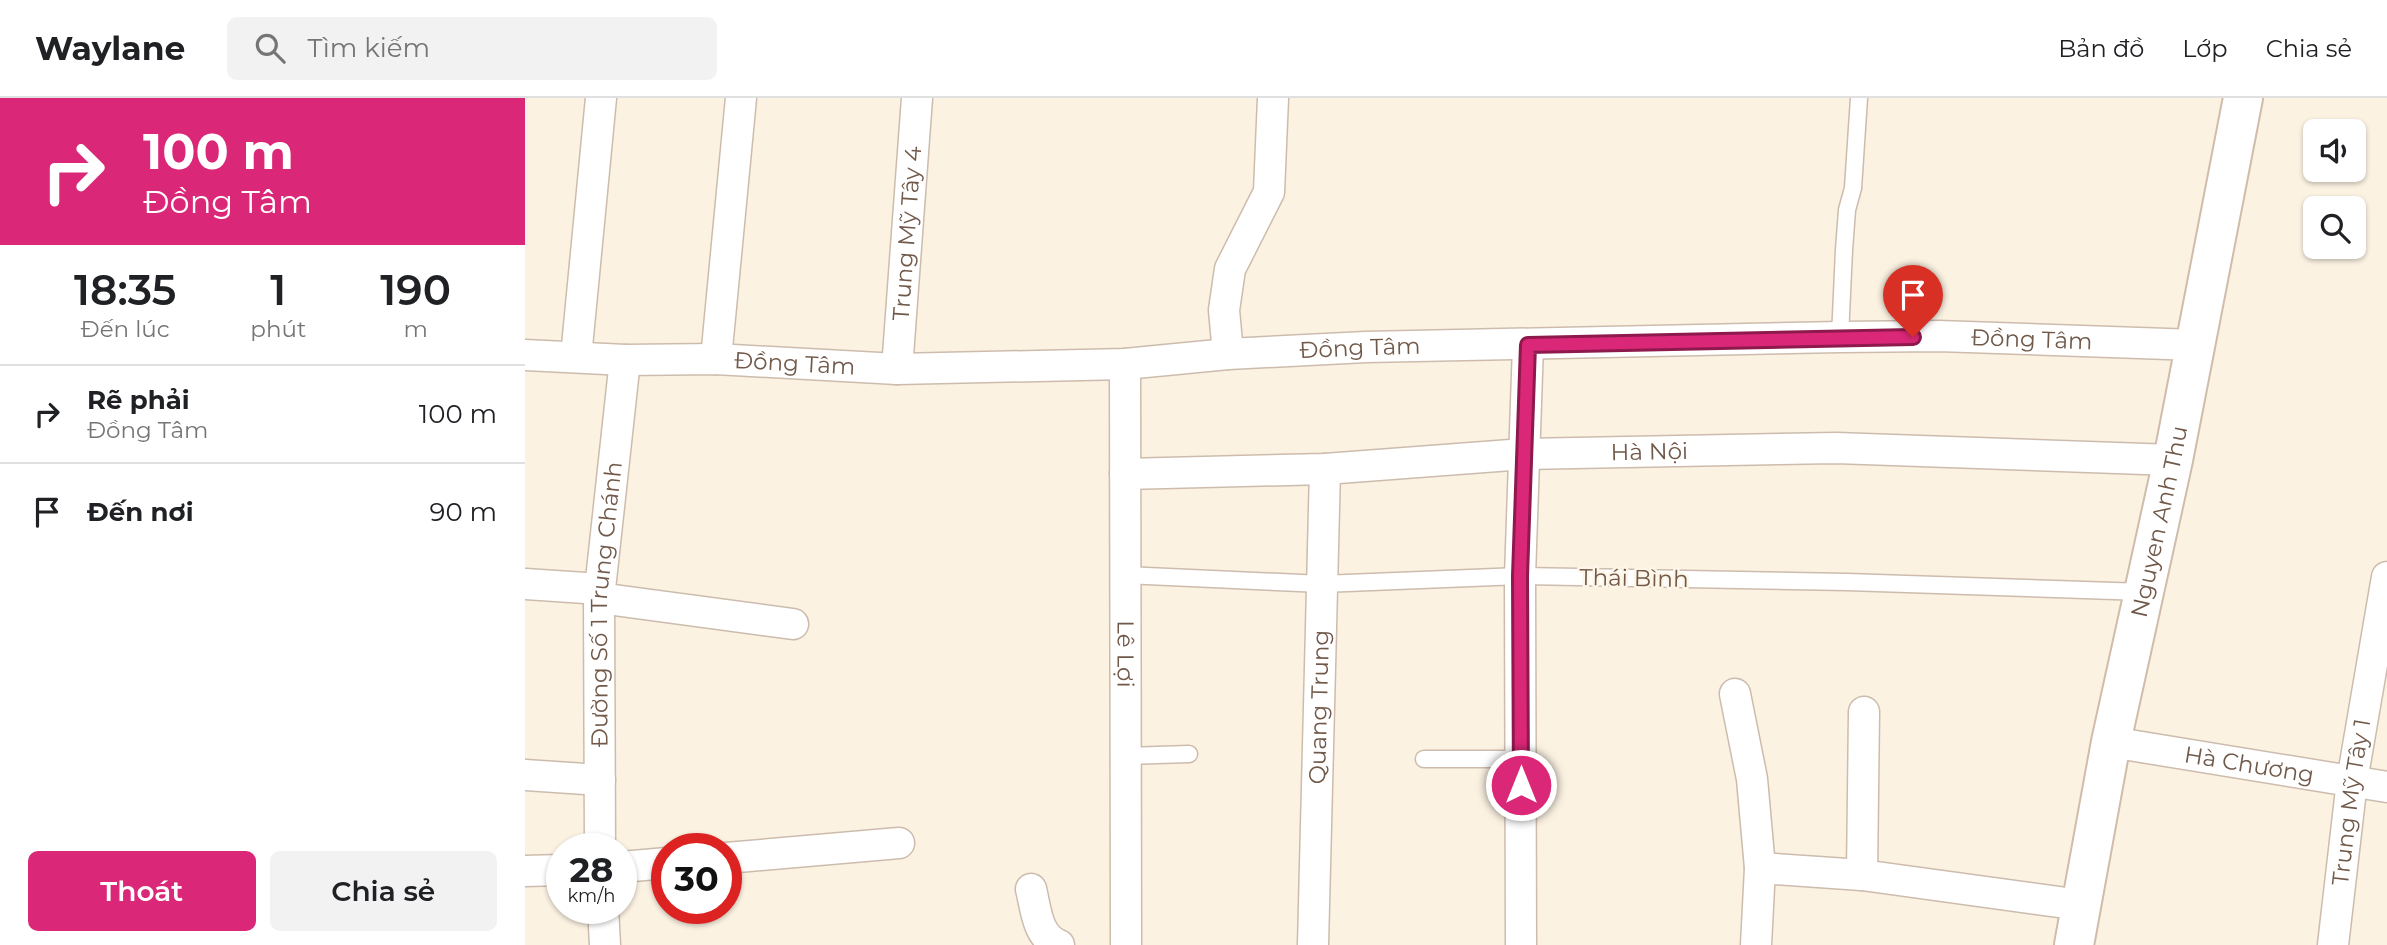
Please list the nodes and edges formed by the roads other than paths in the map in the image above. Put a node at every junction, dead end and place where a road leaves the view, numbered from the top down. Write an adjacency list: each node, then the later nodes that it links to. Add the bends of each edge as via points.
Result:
1 (601, 98): 12 (street)
2 (741, 98): 13 (street)
3 (917, 98): 16 (street, Trung Mỹ Tây 4)
4 (1273, 98): 10 (street, via 1269,192 1230,269 1224,310)
5 (1859, 98): 7 (lane)
6 (2243, 98): 9 (main road, Nguyen Anh Thu)
7 (1840, 337): 8 (street, Đồng Tâm); 9 (street, Đồng Tâm)
8 (1528, 345): 10 (street, Đồng Tâm); 17 (street)
9 (2196, 345): 18 (main road, Nguyen Anh Thu)
10 (1228, 354): 15 (street, Đồng Tâm)
11 (525, 355): 12 (street, Đồng Tâm)
12 (576, 357): 14 (street, Đồng Tâm)
13 (716, 359): 14 (street, Đồng Tâm); 16 (street, Đồng Tâm)
14 (625, 360): 27 (street, Đường Số 1 Trung Chánh)
15 (1125, 364): 16 (street, Đồng Tâm); 20 (street, Lê Lợi)
16 (897, 369)
17 (1524, 454): 18 (street, Hà Nội, via 1836,448); 19 (street, Hà Nội); 22 (street)
18 (2173, 460): 26 (main road, Nguyen Anh Thu)
19 (1325, 469): 20 (street, Hà Nội); 25 (street, Quang Trung)
20 (1125, 474): 21 (street, Lê Lợi)
21 (1125, 575): 25 (lane, Thái Bình); 33 (street, Lê Lợi)
22 (1520, 576): 25 (lane, Thái Bình); 26 (lane, Thái Bình); 34 (street)
23 (2387, 577): 38 (street, Trung Mỹ Tây 1)
24 (525, 584): 27 (street)
25 (1322, 584): 55 (street, Quang Trung)
26 (2144, 592): 31 (main road, Nguyen Anh Thu)
27 (599, 593): 28 (street); 37 (street, Đường Số 1 Trung Chánh)
28 (793, 624)
29 (1735, 694): 43 (street, via 1752,779)
30 (1864, 712): 46 (street)
31 (2111, 742): 38 (street, Hà Chương); 48 (main road, Nguyen Anh Thu)
32 (1189, 754): 33 (lane)
33 (1126, 756): 53 (street, Lê Lợi)
34 (1521, 759): 35 (lane); 56 (street)
35 (1424, 760)
36 (525, 775): 37 (street)
37 (600, 780): 40 (street, Đường Số 1 Trung Chánh)
38 (2352, 781): 39 (street, Hà Chương); 59 (street, Trung Mỹ Tây 1)
39 (2387, 786)
40 (600, 833)
41 (899, 843): 42 (street)
42 (742, 857)
43 (1760, 868): 46 (street); 57 (street)
44 (525, 870): 45 (street)
45 (546, 870)
46 (1863, 875): 48 (street)
47 (1031, 889): 51 (street, via 1039,926)
48 (2081, 905): 58 (main road, Nguyen Anh Thu)
49 (604, 924): 50 (street)
50 (605, 945)
51 (1059, 945)
52 (1119, 945): 53 (street)
53 (1126, 945): 54 (street)
54 (1138, 945)
55 (1313, 945)
56 (1521, 945)
57 (1755, 945)
58 (2074, 945)
59 (2333, 945)

